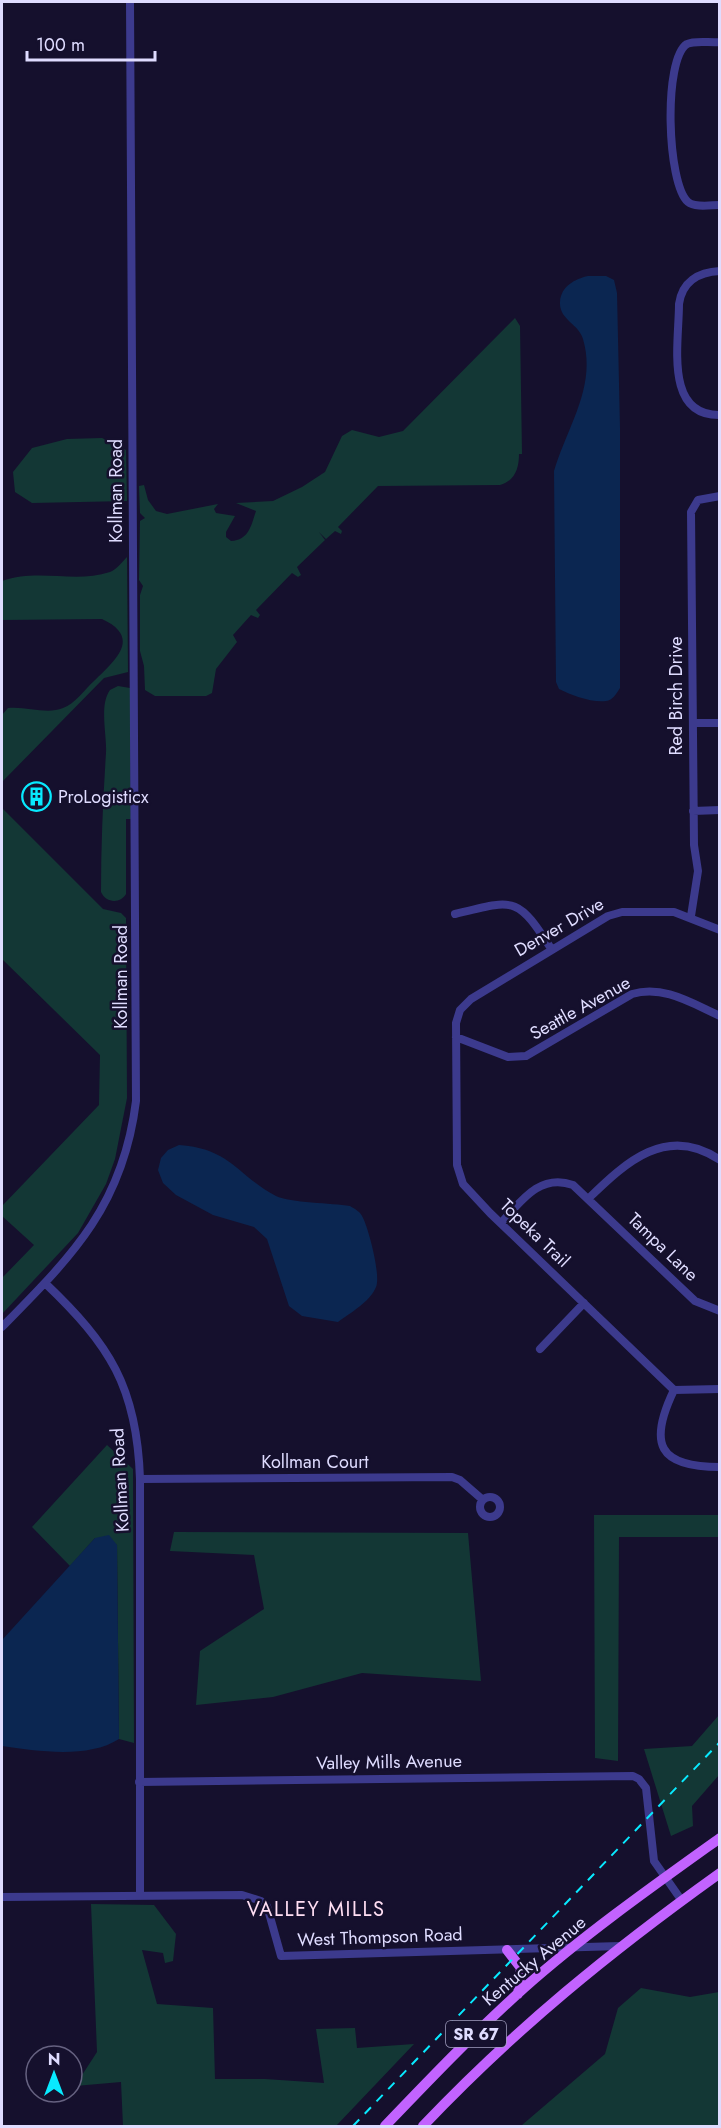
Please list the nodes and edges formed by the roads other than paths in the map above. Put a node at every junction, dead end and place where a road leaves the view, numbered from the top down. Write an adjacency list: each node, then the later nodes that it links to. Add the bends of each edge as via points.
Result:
1 (130, 2): 21 (street, Kollman Road, via 138,1084 129,1142 110,1194 85,1236)
2 (720, 42): 3 (street, via 690,43 681,51 671,98 671,141 685,199 694,205)
3 (720, 205)
4 (720, 271): 5 (street, via 701,273 685,286 680,299 683,398 694,410)
5 (720, 416)
6 (720, 496): 7 (street, Red Birch Drive, via 698,500 691,512)
7 (693, 723): 8 (street); 10 (street, Red Birch Drive)
8 (720, 723)
9 (720, 810): 10 (street)
10 (693, 811): 12 (street, Red Birch Drive, via 698,871)
11 (455, 914): 14 (street, via 495,904 515,905 529,915)
12 (691, 916): 13 (street, Denver Drive); 14 (street, Denver Drive, via 674,912 618,912)
13 (720, 930)
14 (552, 950): 15 (street, Denver Drive, via 471,999)
15 (460, 1010): 17 (street, Topeka Trail)
16 (720, 1016): 17 (street, Seattle Avenue, via 667,993 642,991 526,1056 502,1056)
17 (456, 1037): 20 (street, Topeka Trail, via 458,1172 466,1188)
18 (720, 1160): 19 (street, via 688,1148 656,1149 627,1162)
19 (589, 1198): 20 (street, Tampa Lane, via 565,1182 544,1183 525,1196); 23 (street, Tampa Lane, via 695,1301)
20 (501, 1223): 22 (street, Topeka Trail)
21 (45, 1283): 24 (street); 29 (street, Kollman Road, via 93,1333 118,1372 134,1417)
22 (584, 1303): 25 (street); 27 (street, Topeka Trail)
23 (720, 1311)
24 (2, 1327)
25 (540, 1348)
26 (720, 1389): 27 (street)
27 (674, 1390): 28 (street, via 661,1423 661,1441 668,1454 681,1464)
28 (720, 1467)
29 (140, 1479): 30 (street, Kollman Court, via 452,1477); 31 (street, Kollman Road)
30 (483, 1500)
31 (139, 1782): 34 (street, Valley Mills Avenue, via 618,1776 639,1779 645,1788 654,1859); 35 (street, Kollman Road)
32 (720, 1838): 34 (main road, Kentucky Avenue / SR 67)
33 (720, 1873): 37 (main road, SR 67)
34 (665, 1878): 37 (street); 39 (main road, Kentucky Avenue / SR 67)
35 (140, 1896): 36 (street, West Thompson Road); 40 (street, West Thompson Road, via 242,1895 261,1901 271,1915 281,1956)
36 (2, 1897)
37 (682, 1901): 38 (main road, SR 67)
38 (620, 1946): 39 (street, West Thompson Road); 43 (main road, SR 67, via 499,2049)
39 (573, 1948): 40 (street, West Thompson Road); 41 (main road, Kentucky Avenue / SR 67)
40 (507, 1950): 41 (main road, via 521,1968)
41 (518, 1994): 42 (main road, Kentucky Avenue / SR 67)
42 (385, 2127)
43 (423, 2127)

